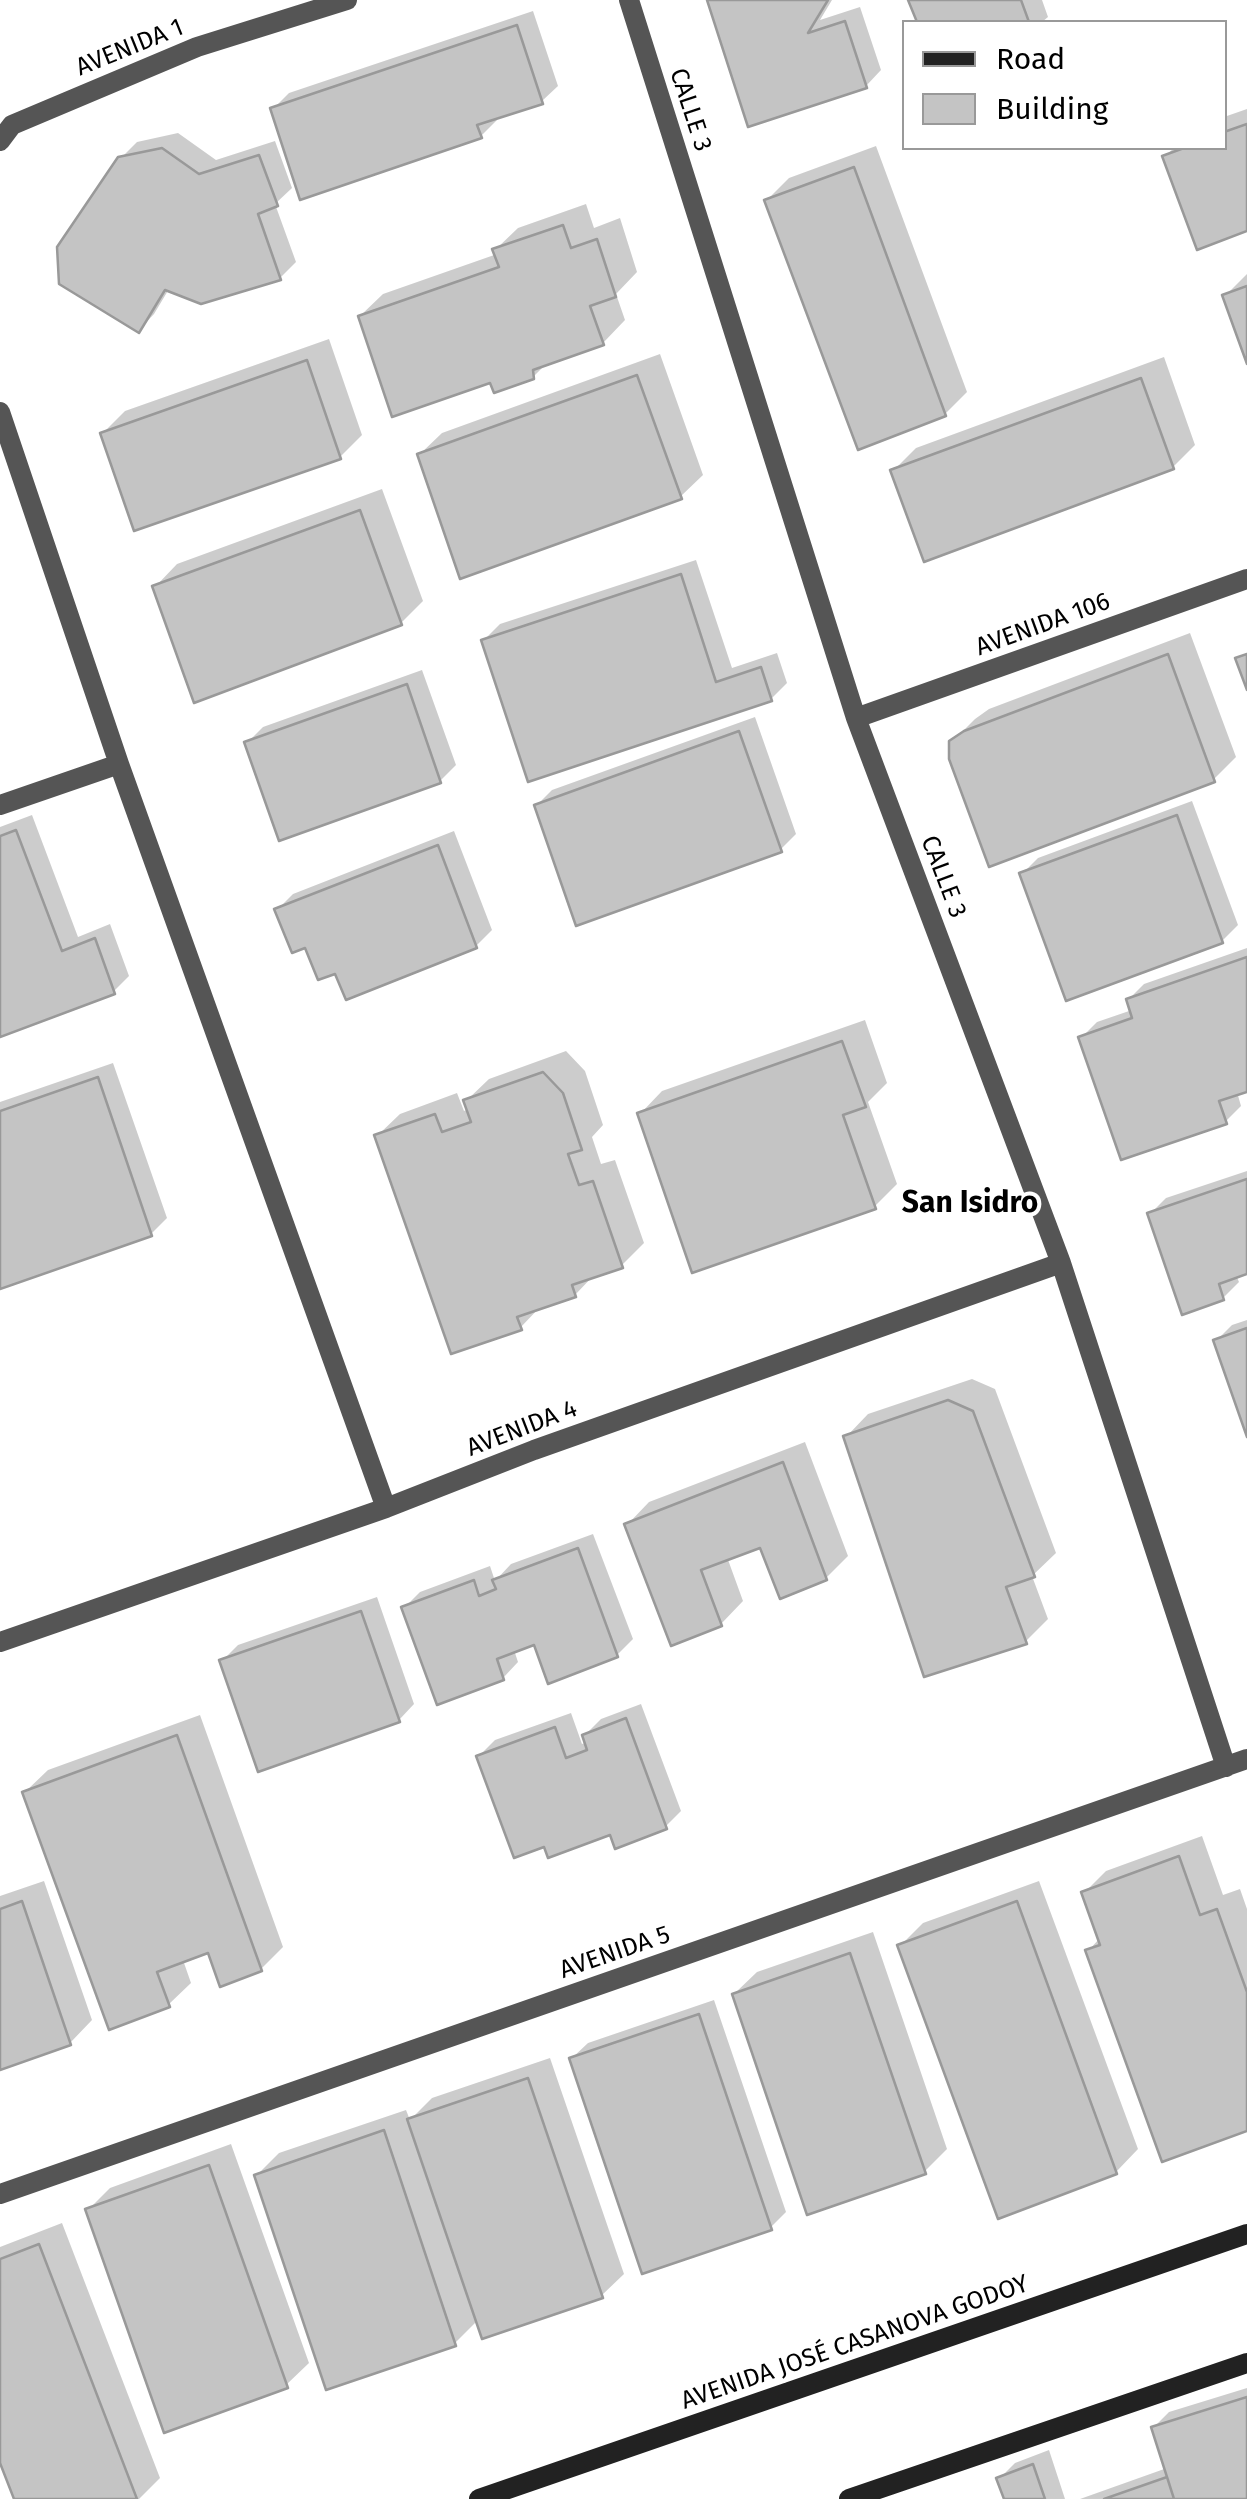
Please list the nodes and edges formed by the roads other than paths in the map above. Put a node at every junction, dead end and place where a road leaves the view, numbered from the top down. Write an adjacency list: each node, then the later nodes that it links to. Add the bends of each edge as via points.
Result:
1 (347, 0): 3 (street, AVENIDA 1, via 197,47 12,124)
2 (629, 0): 6 (street, CALLE 3)
3 (0, 141)
4 (0, 412): 7 (street)
5 (1247, 579): 6 (street, AVENIDA 106)
6 (856, 718): 9 (street, CALLE 3)
7 (119, 764): 8 (street); 10 (street)
8 (0, 804)
9 (1061, 1263): 10 (street, AVENIDA 4); 13 (street, CALLE 3)
10 (386, 1508): 11 (street, AVENIDA 4)
11 (0, 1642)
12 (1247, 1760): 13 (street, AVENIDA 5)
13 (1226, 1767): 14 (street, AVENIDA 5)
14 (0, 2194)
15 (1247, 2234): 17 (street, AVENIDA JOSÉ CASANOVA GODOY)
16 (1247, 2363): 18 (street)
17 (480, 2499)
18 (849, 2499)

